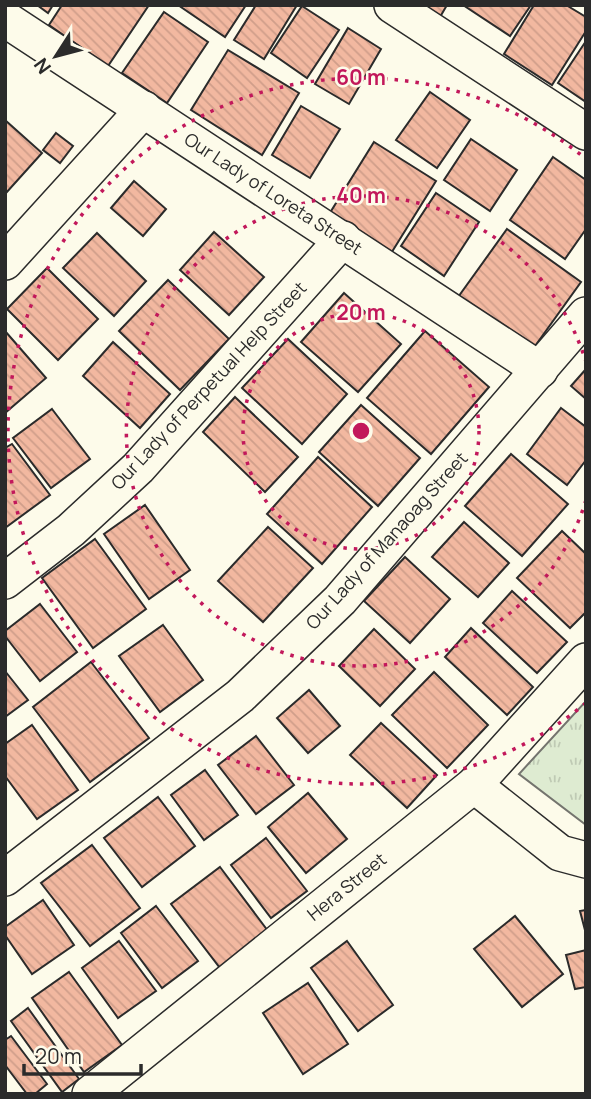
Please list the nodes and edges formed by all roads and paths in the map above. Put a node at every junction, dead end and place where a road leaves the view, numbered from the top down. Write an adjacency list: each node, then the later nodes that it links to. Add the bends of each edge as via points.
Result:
1 (392, 5): 4 (street)
2 (5, 19): 3 (street, Our Lady of Loreta Street)
3 (144, 109): 5 (street, Our Lady of Loreta Street); 6 (street)
4 (586, 132)
5 (343, 239): 8 (street, Our Lady of Loreta Street); 9 (street, Our Lady of Perpetual Help Street, via 138,468 71,530)
6 (5, 262)
7 (586, 315): 8 (street, Our Lady of Manaoag Street)
8 (540, 370): 13 (street, Our Lady of Manaoag Street, via 340,600 240,696)
9 (5, 581)
10 (586, 661): 11 (street, Hera Street)
11 (474, 785): 12 (street, via 560,853); 14 (street, Hera Street)
12 (586, 860)
13 (5, 878)
14 (90, 1094)

